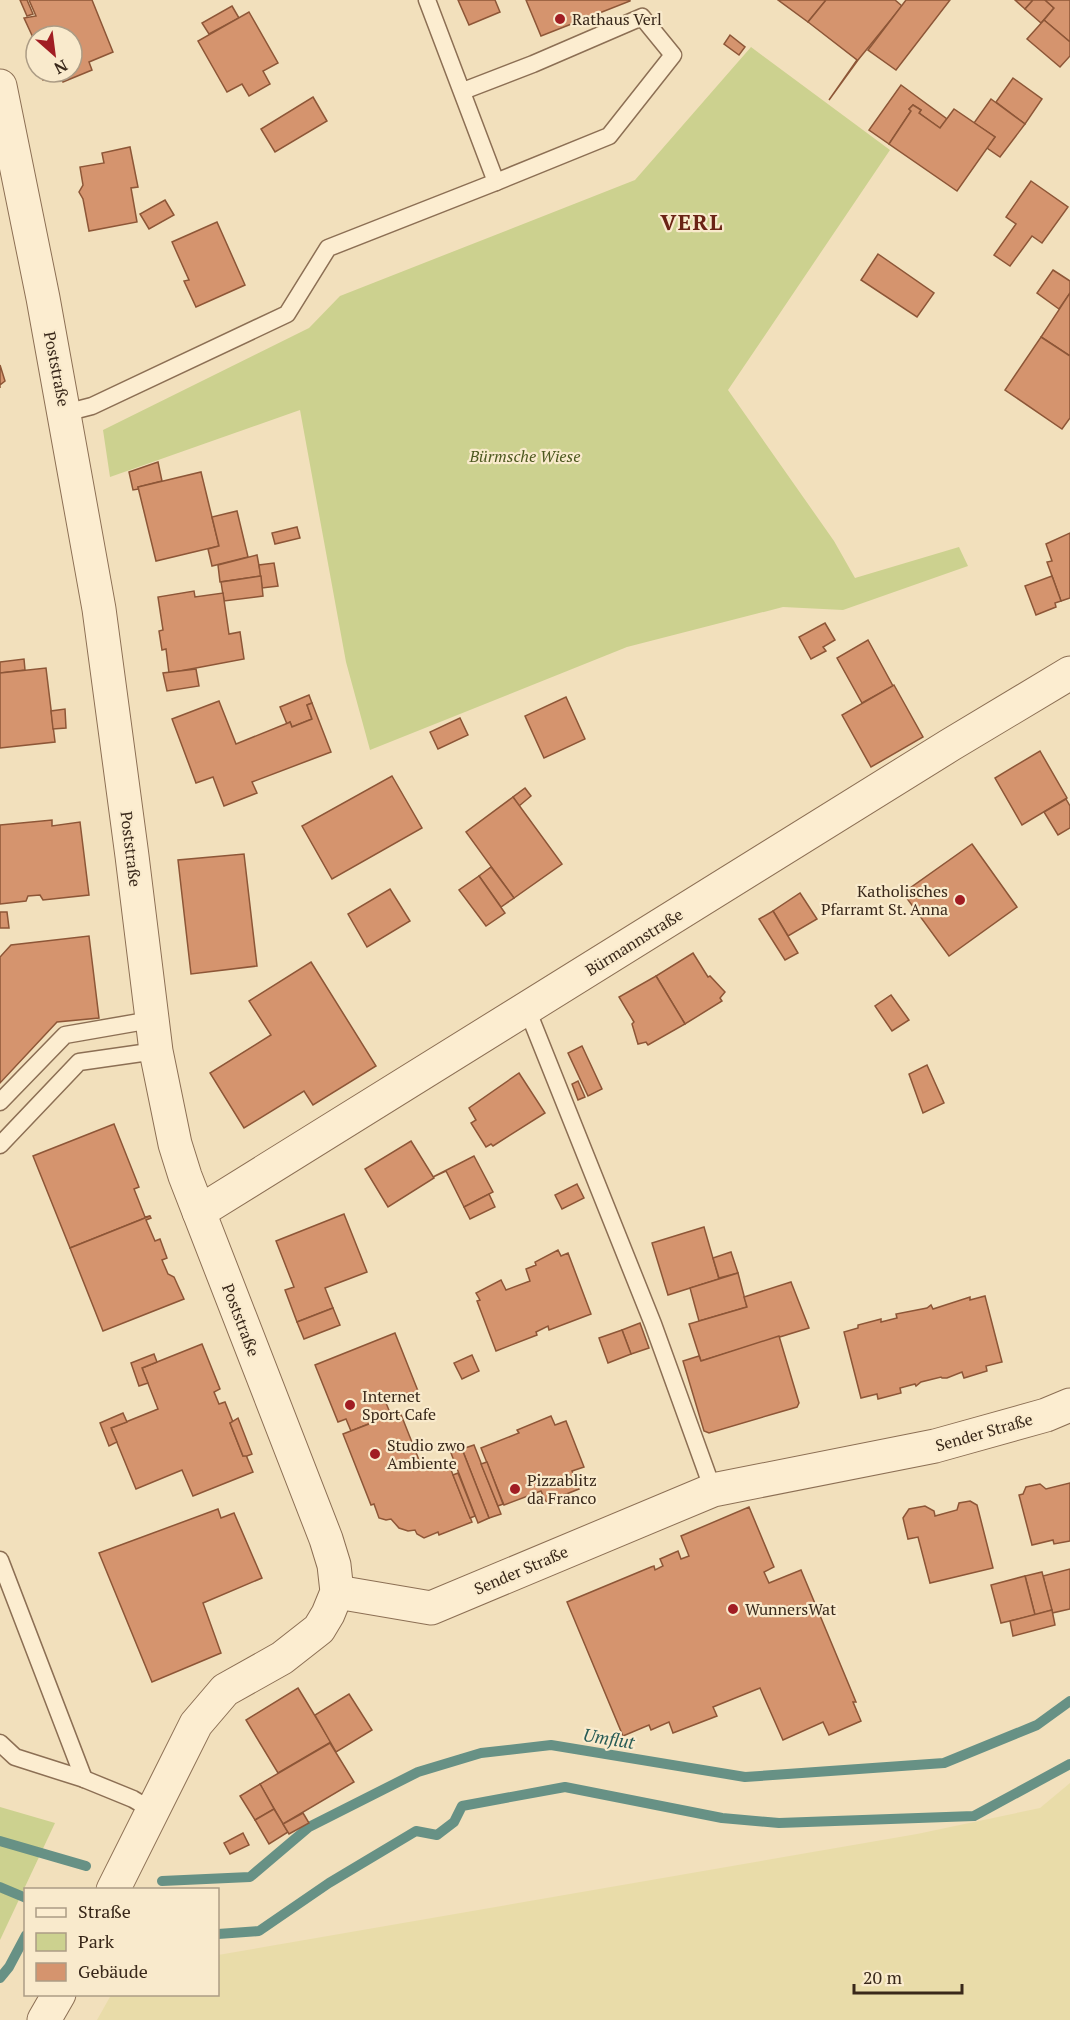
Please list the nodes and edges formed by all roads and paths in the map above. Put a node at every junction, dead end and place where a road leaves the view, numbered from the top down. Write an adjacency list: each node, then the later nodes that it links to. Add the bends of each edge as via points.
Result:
1 (427, 0): 3 (lane)
2 (0, 86): 5 (street, Poststraße)
3 (463, 91): 4 (lane); 4 (lane, via 642,17 673,55 609,136)
4 (496, 182): 5 (lane, via 328,248 287,314 92,406)
5 (65, 413): 8 (street, Poststraße, via 99,609)
6 (1070, 673): 7 (street, Bürmannstraße)
7 (527, 1009): 11 (street, Bürmannstraße); 13 (lane, via 653,1324)
8 (154, 1035): 9 (lane, via 64,1035); 10 (lane, via 79,1062); 11 (street, Poststraße, via 175,1144)
9 (0, 1101)
10 (0, 1145)
11 (199, 1212): 15 (street, Poststraße, via 326,1539)
12 (1070, 1405): 13 (street, Sender Straße, via 935,1446)
13 (713, 1490): 15 (street, Sender Straße, via 431,1608)
14 (0, 1560): 17 (lane)
15 (337, 1592): 18 (street, via 319,1629 282,1658 225,1690 196,1724)
16 (0, 1743): 17 (lane, via 15,1757)
17 (84, 1779): 18 (lane)
18 (153, 1810): 19 (street)
19 (114, 1888)
20 (58, 1996): 21 (street)
21 (44, 2020)

